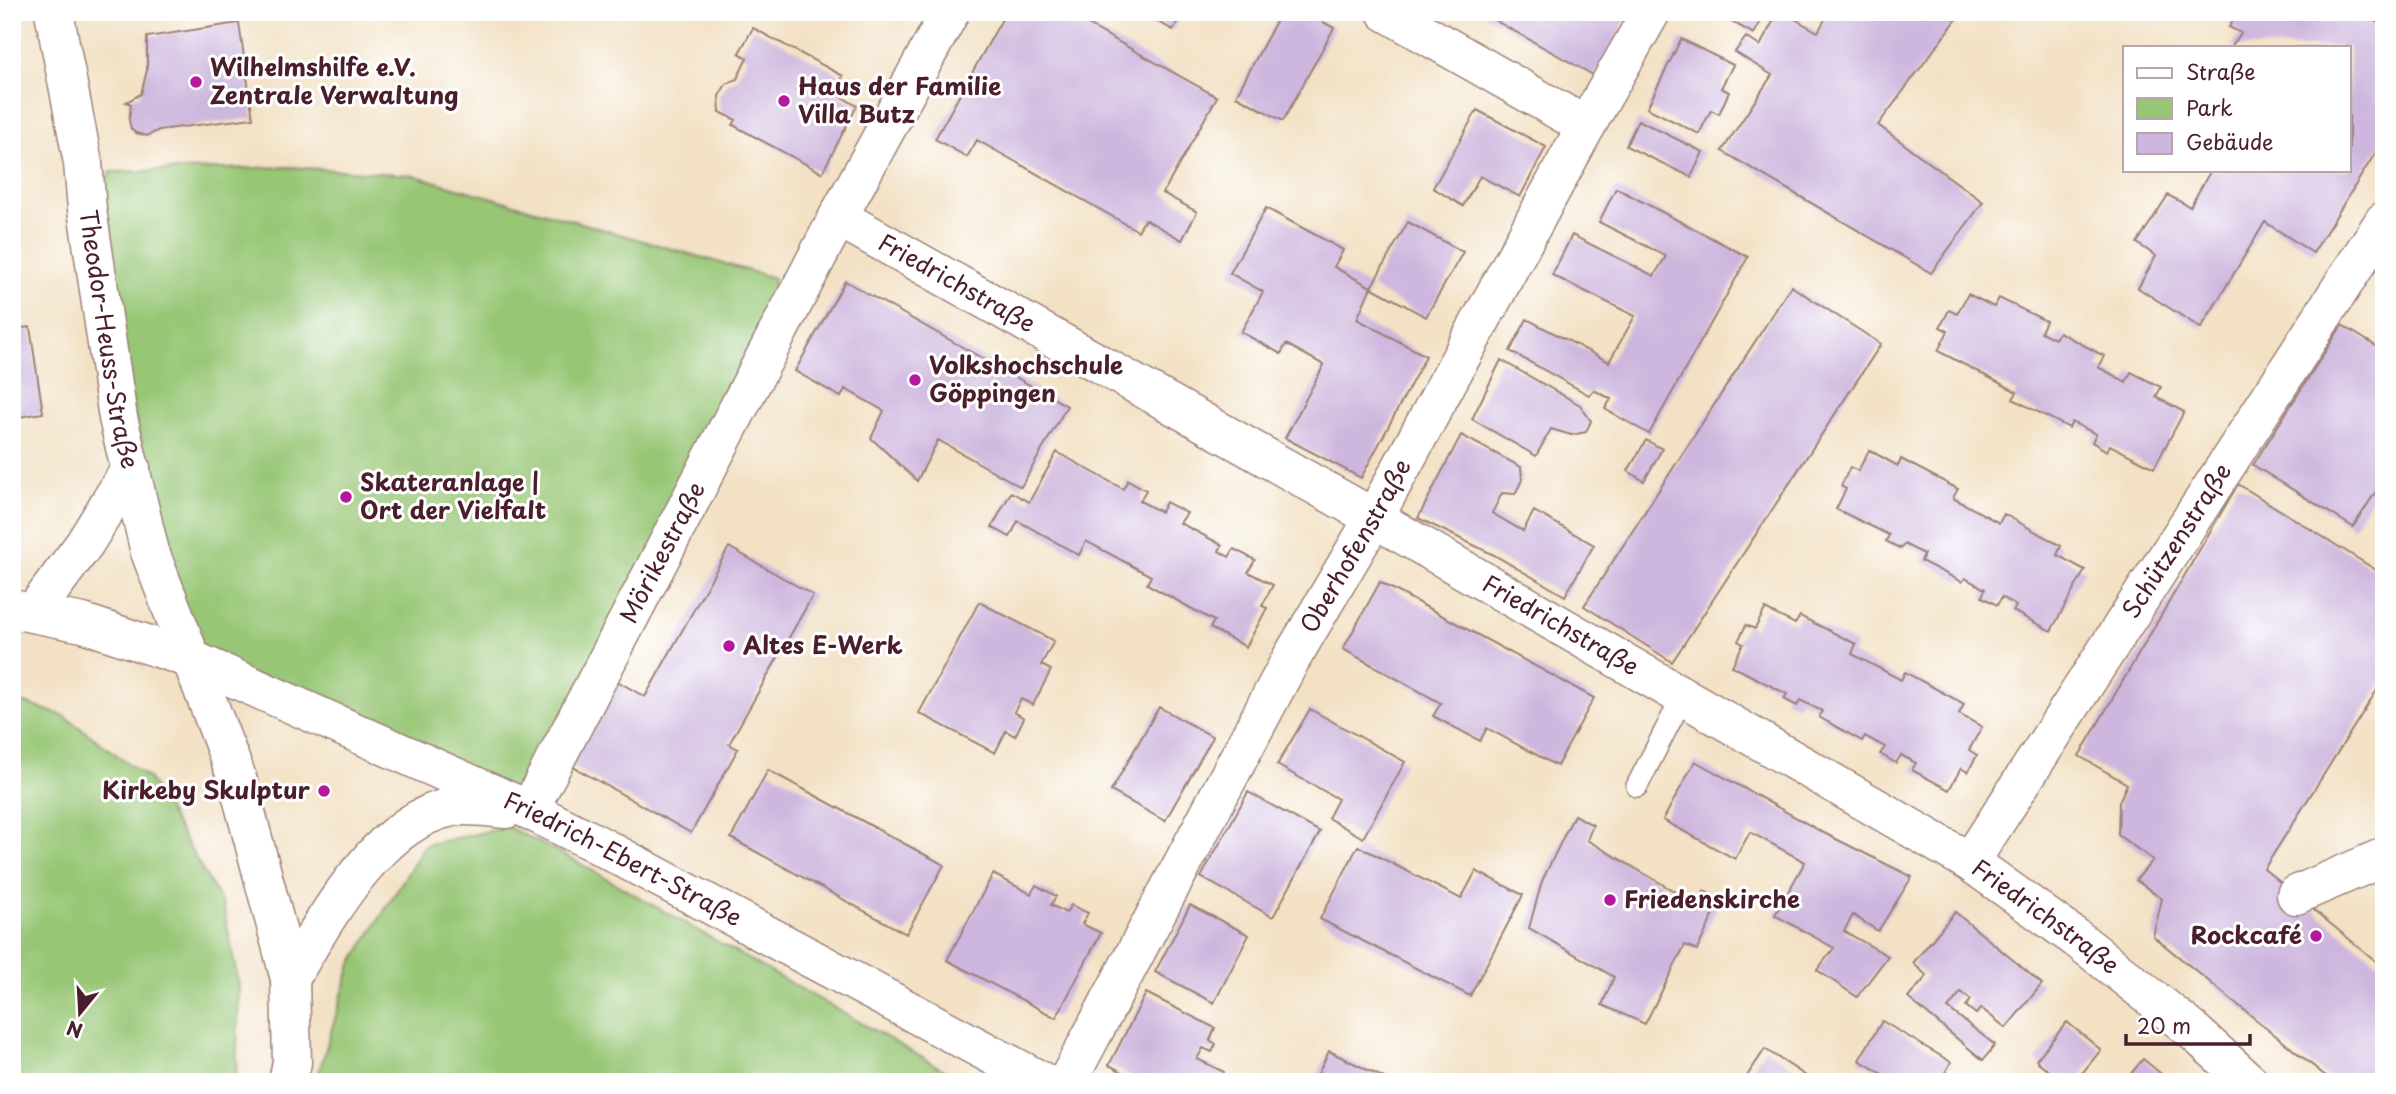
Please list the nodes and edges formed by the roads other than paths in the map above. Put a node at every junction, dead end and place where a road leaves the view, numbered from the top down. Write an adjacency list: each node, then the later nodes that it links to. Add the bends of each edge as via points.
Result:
1 (54, 12): 8 (street, Theodor-Heuss-Straße, via 83,163 118,418)
2 (950, 12): 6 (street, Mörikestraße)
3 (1386, 12): 5 (street)
4 (1651, 12): 5 (street, Oberhofenstraße)
5 (1586, 126): 9 (street, Oberhofenstraße)
6 (838, 217): 9 (street, Friedrichstraße); 14 (street, Mörikestraße)
7 (2384, 221): 16 (street, Schützenstraße)
8 (131, 468): 10 (street, via 85,543); 11 (street, Theodor-Heuss-Straße, via 150,552)
9 (1374, 518): 12 (street, Friedrichstraße); 21 (street, Oberhofenstraße, via 1291,659)
10 (23, 611): 11 (street, Friedrich-Ebert-Straße, via 83,623)
11 (191, 659): 14 (street, Friedrich-Ebert-Straße); 18 (street, via 237,778)
12 (1683, 696): 13 (lane); 16 (street, Friedrichstraße)
13 (1637, 786)
14 (529, 810): 18 (street, via 454,806 422,816 351,881); 20 (street, Friedrich-Ebert-Straße)
15 (2384, 857): 17 (street)
16 (1970, 862): 22 (street, Friedrichstraße, via 2076,938 2191,1029)
17 (2296, 895)
18 (290, 979): 19 (street, via 292,1062)
19 (288, 1082)
20 (1043, 1082)
21 (1067, 1082)
22 (2249, 1082)

